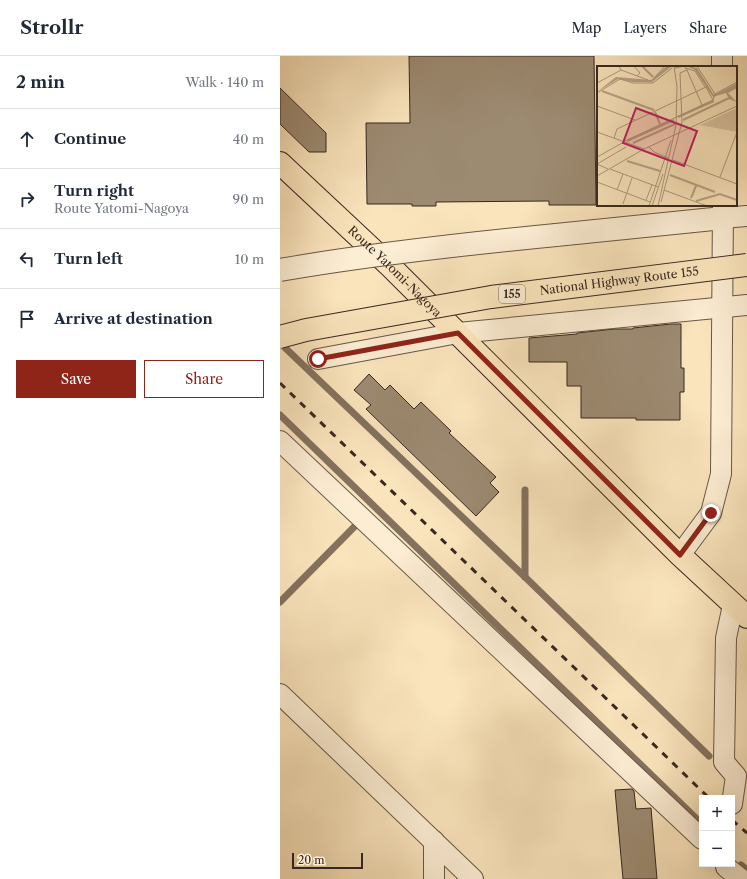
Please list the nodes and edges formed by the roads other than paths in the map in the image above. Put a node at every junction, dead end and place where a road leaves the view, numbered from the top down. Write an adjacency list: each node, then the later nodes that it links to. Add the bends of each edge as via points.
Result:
1 (280, 163): 8 (main road, Route Yatomi-Nagoya)
2 (723, 212): 3 (street); 5 (street, bridge, via 556,235 333,261); 7 (street)
3 (747, 216)
4 (747, 265): 9 (main road, National Highway Route 155 / 155, bridge, via 491,297 306,330)
5 (280, 270)
6 (747, 305): 7 (street)
7 (722, 307): 8 (street); 12 (street, via 721,474 711,513)
8 (458, 333): 10 (street); 12 (main road, Route Yatomi-Nagoya)
9 (280, 337)
10 (318, 359)
11 (280, 441): 16 (street)
12 (680, 555): 13 (main road, Route Yatomi-Nagoya)
13 (740, 611): 15 (street, via 726,638 724,762 736,776)
14 (280, 694): 17 (street)
15 (733, 795)
16 (699, 836)
17 (434, 841): 19 (street); 20 (street)
18 (726, 870): 21 (street)
19 (434, 879)
20 (473, 879)
21 (741, 879)

